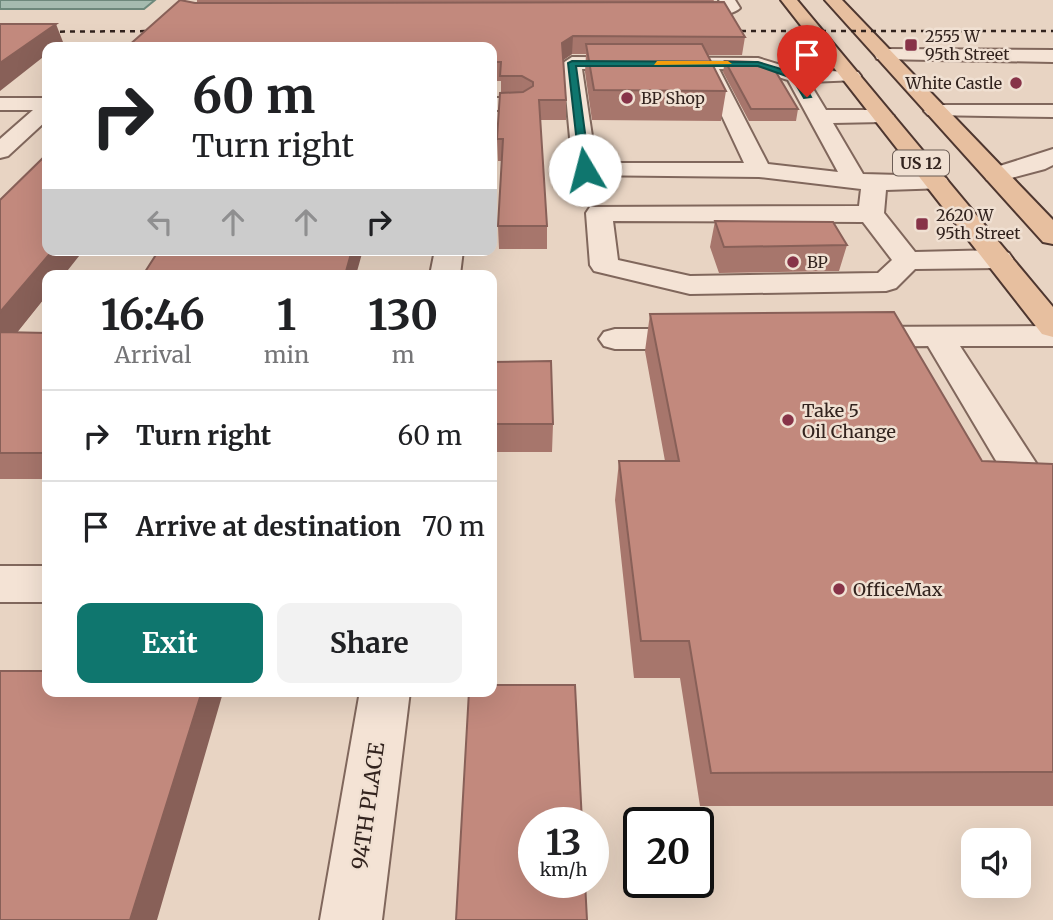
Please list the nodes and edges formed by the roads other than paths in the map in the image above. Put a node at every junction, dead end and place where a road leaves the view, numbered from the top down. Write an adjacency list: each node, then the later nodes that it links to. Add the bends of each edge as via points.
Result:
1 (727, 0): 4 (street, via 732,8 719,12)
2 (789, 0): 9 (main road, US 12)
3 (832, 0): 5 (main road, US 12)
4 (664, 12)
5 (884, 55): 6 (street); 14 (main road, US 12)
6 (1053, 56)
7 (707, 64): 8 (street, via 758,64); 21 (street); 21 (street, via 572,63 585,170)
8 (796, 76): 9 (street); 18 (street)
9 (851, 76): 17 (main road, US 12)
10 (0, 104): 13 (street)
11 (497, 104): 12 (street)
12 (522, 104)
13 (42, 107)
14 (935, 111): 15 (street); 22 (main road, US 12)
15 (1053, 111)
16 (42, 112): 19 (street)
17 (883, 116): 18 (street); 24 (main road, US 12)
18 (818, 117): 23 (street)
19 (0, 151)
20 (1053, 156): 22 (street)
21 (759, 170): 23 (street)
22 (996, 175): 26 (main road, US 12)
23 (864, 182): 24 (street); 25 (street)
24 (937, 183): 27 (main road, US 12)
25 (871, 214): 28 (street); 28 (street, via 599,213 604,265 690,285 886,282)
26 (1053, 236)
27 (999, 260): 28 (street); 29 (main road, US 12)
28 (907, 261)
29 (1053, 327)
30 (938, 336): 31 (street); 32 (street); 35 (street)
31 (1053, 336)
32 (830, 337)
33 (722, 338): 34 (street)
34 (615, 340)
35 (1031, 486)
36 (0, 584): 37 (street)
37 (42, 584)
38 (383, 697): 39 (street, 94TH PLACE)
39 (351, 920)

